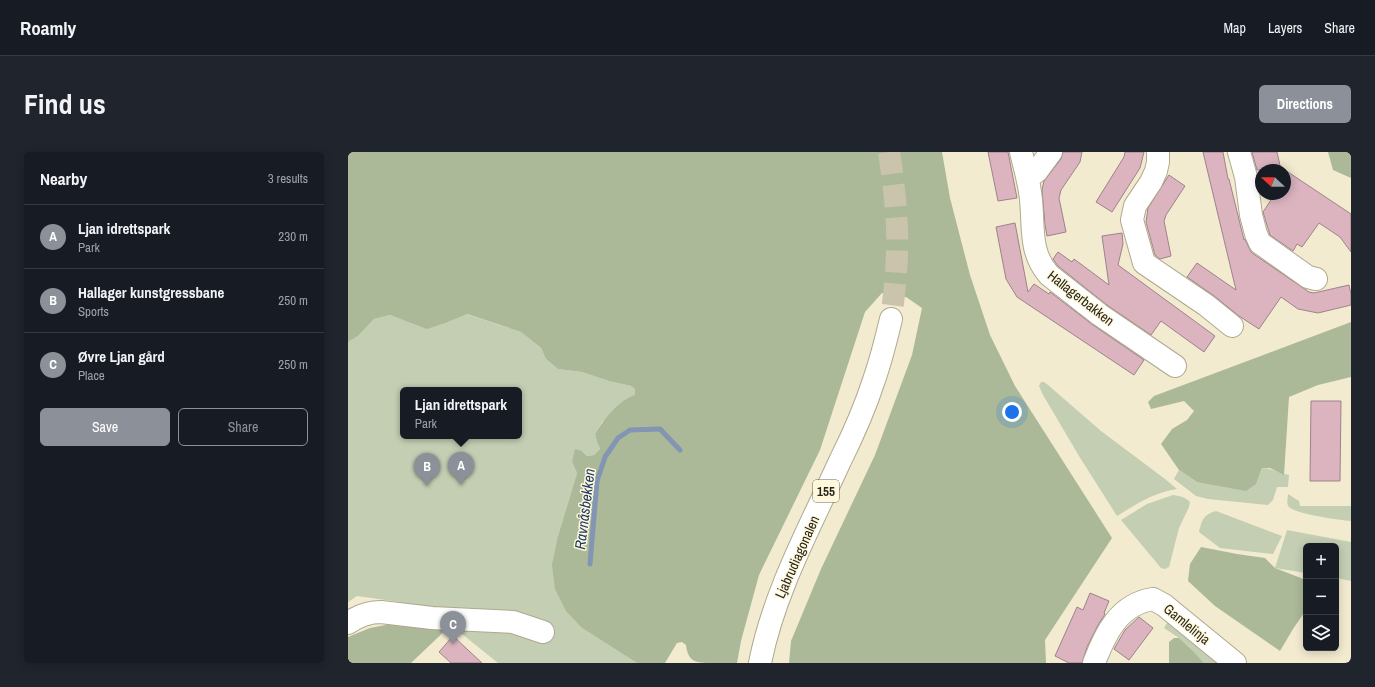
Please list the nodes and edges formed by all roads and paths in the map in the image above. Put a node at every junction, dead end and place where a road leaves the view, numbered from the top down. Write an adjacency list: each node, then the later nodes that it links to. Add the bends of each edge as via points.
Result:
1 (1021, 152): 5 (main road, Hallagerbakken)
2 (1051, 152): 5 (main road, via 1037,171)
3 (1158, 152): 8 (main road, via 1156,171 1133,213 1133,226 1142,259 1144,263)
4 (1239, 152): 6 (main road, via 1248,188 1251,216 1260,243 1308,277)
5 (1028, 178): 9 (main road, Hallagerbakken, via 1034,244 1042,268 1100,315)
6 (1316, 279)
7 (891, 319): 12 (main road, Ljabrudiagonalen / 155, via 874,380 841,460 777,600)
8 (1232, 326)
9 (1175, 366)
10 (348, 622): 11 (main road, via 372,612 512,622)
11 (543, 632)
12 (760, 663)
13 (1094, 663): 14 (main road, Gamlelinja, via 1110,628 1121,614 1134,604 1153,599 1164,604)
14 (1235, 663)

